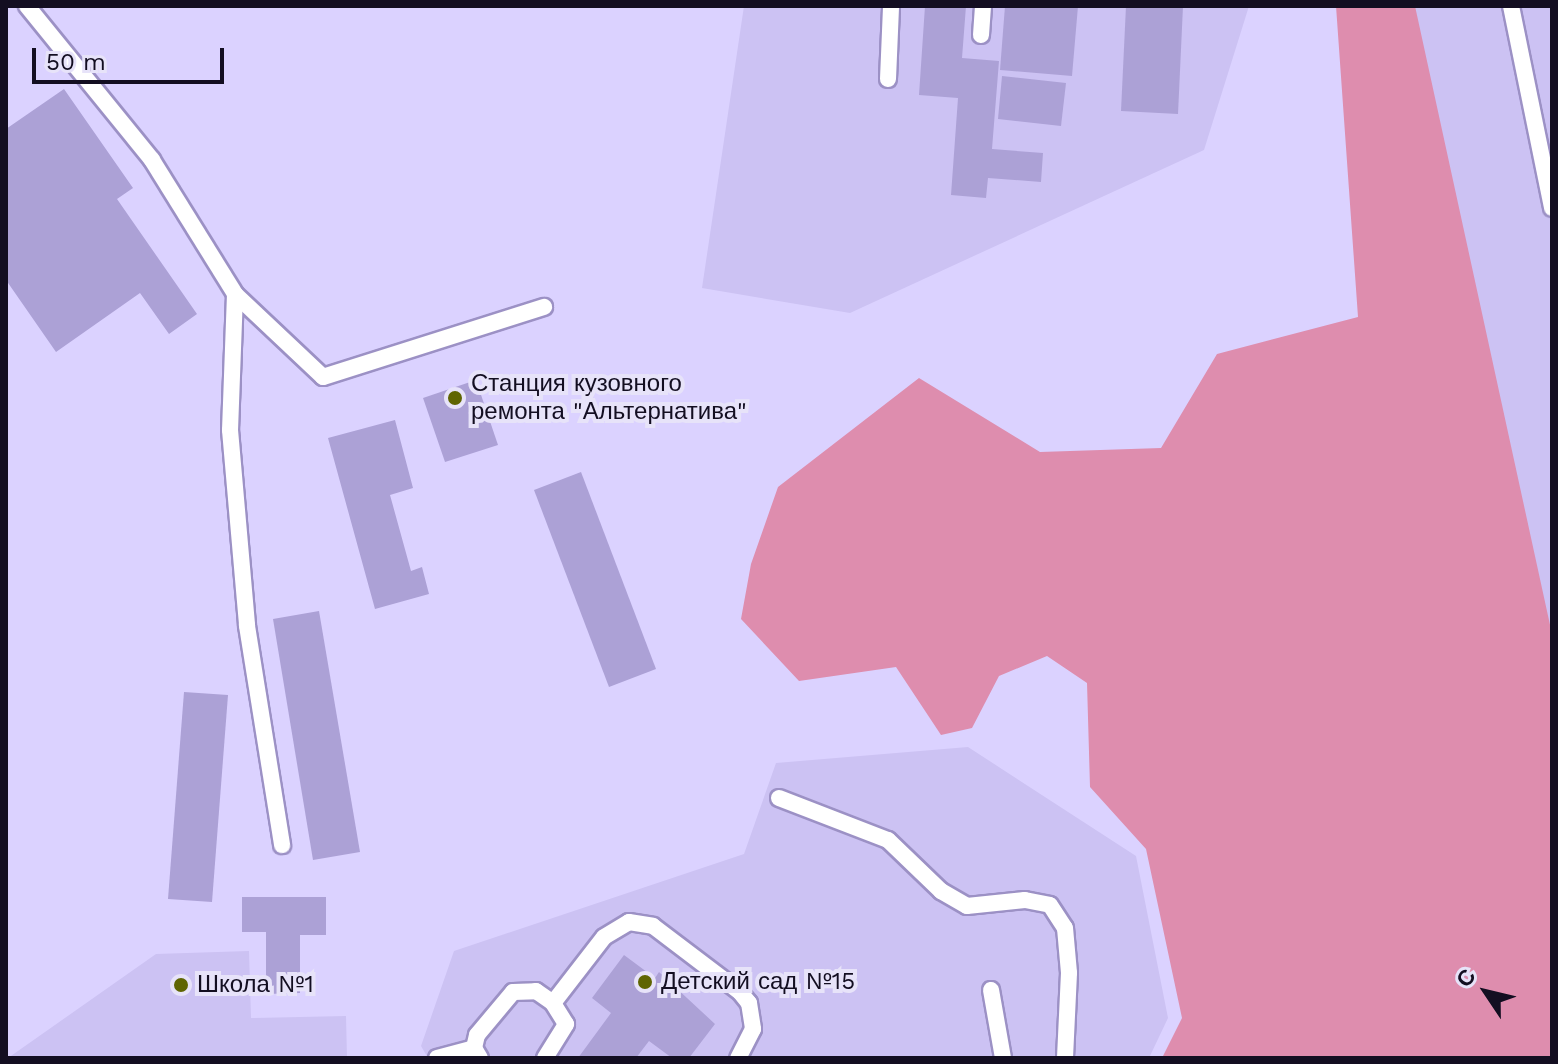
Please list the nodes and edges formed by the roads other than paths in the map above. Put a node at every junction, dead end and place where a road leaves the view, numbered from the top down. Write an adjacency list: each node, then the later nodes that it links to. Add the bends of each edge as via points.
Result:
1 (27, 6): 8 (lane, via 152,160)
2 (891, 6): 6 (lane)
3 (983, 6): 5 (lane)
4 (1511, 6): 7 (lane)
5 (981, 35)
6 (888, 79)
7 (1552, 208)
8 (235, 294): 9 (lane, via 323,377); 11 (lane, via 232,445 247,626)
9 (544, 307)
10 (779, 798): 19 (lane, via 864,826 888,840 941,891 967,906 1025,900 1050,905 1065,928)
11 (282, 845)
12 (991, 990): 18 (lane)
13 (553, 1003): 14 (lane, via 536,991 513,992 477,1035); 16 (lane, via 566,1024); 17 (lane, via 615,926 641,922 749,1003 753,1029)
14 (477, 1053): 15 (lane)
15 (437, 1058)
16 (545, 1058)
17 (738, 1058)
18 (1003, 1058)
19 (1065, 1058)

